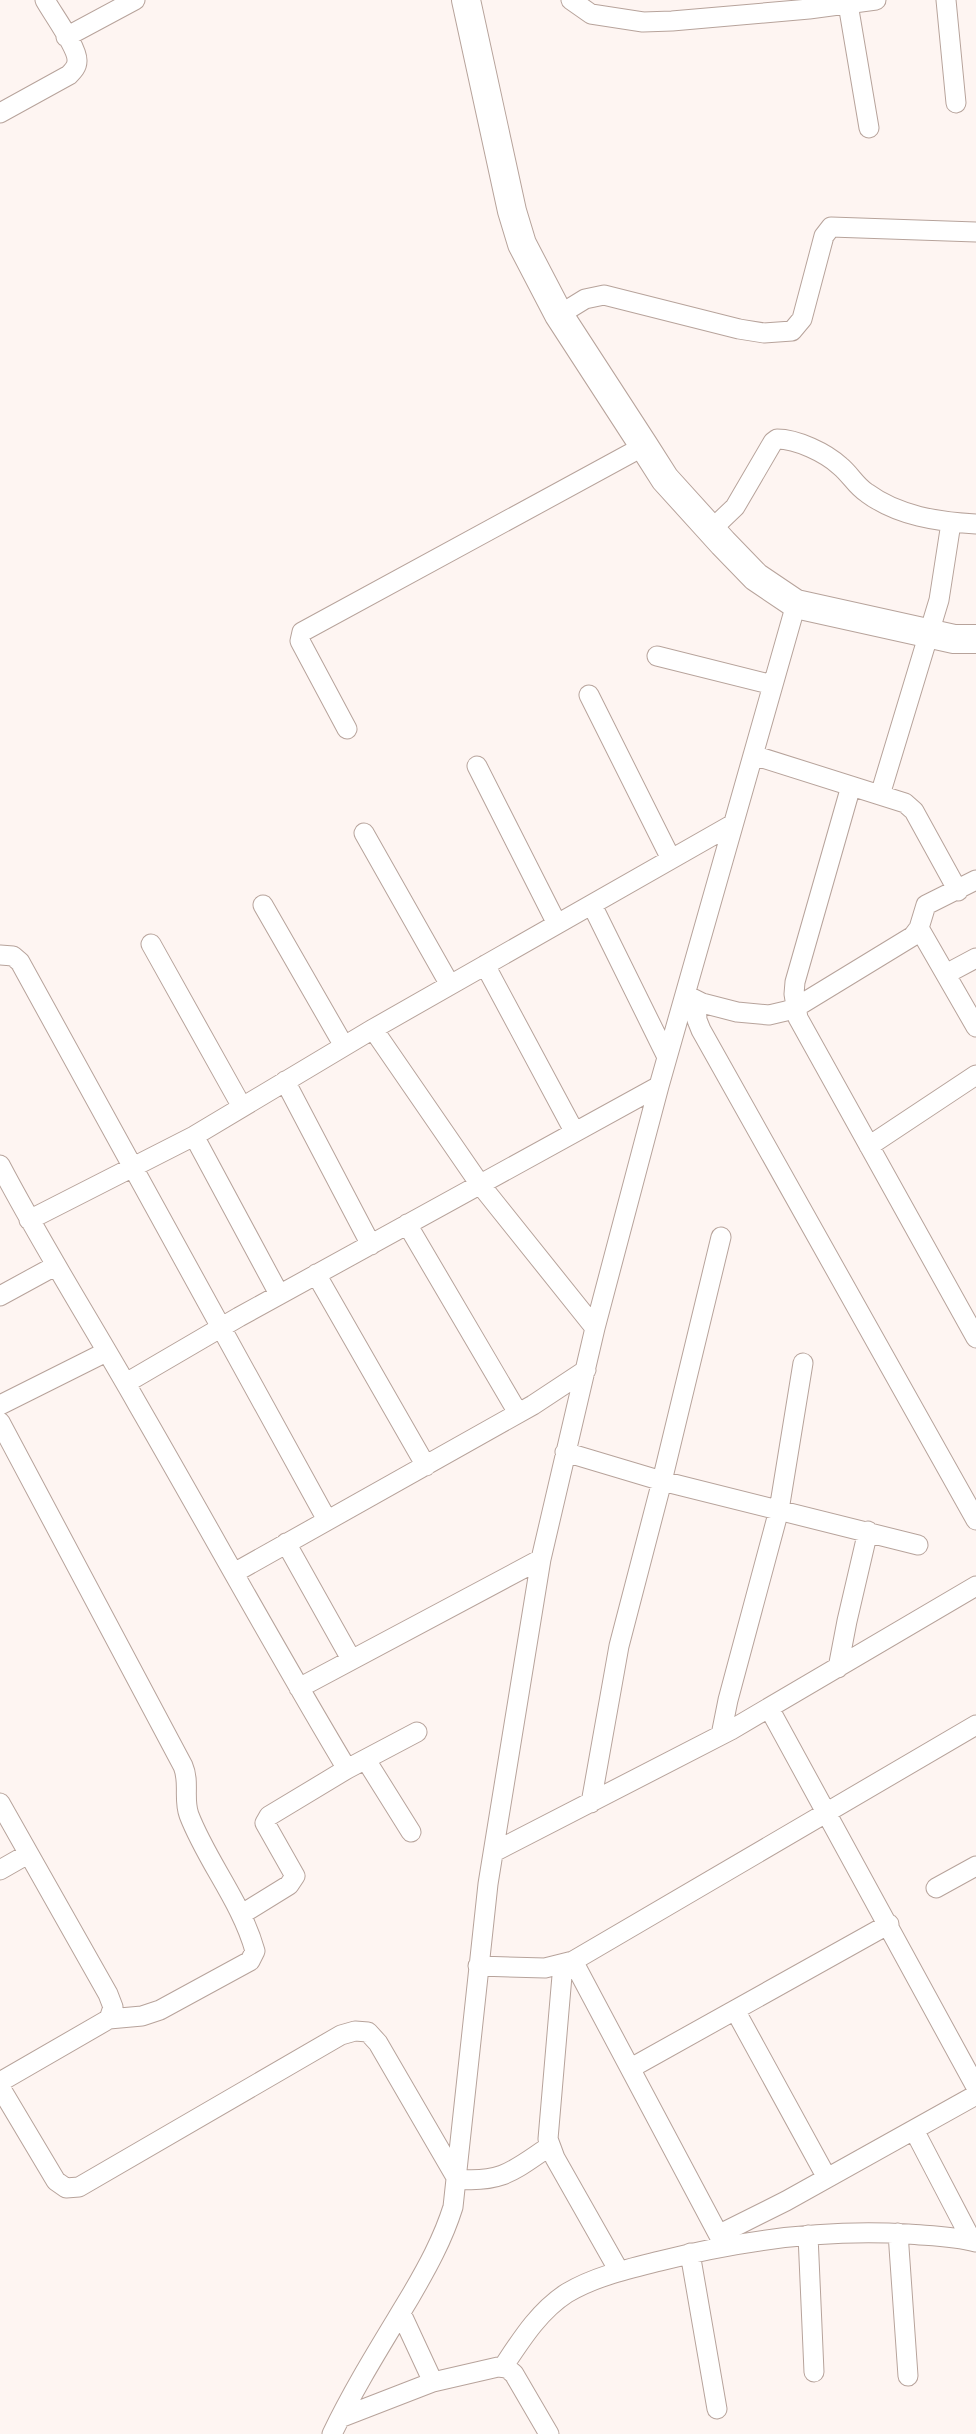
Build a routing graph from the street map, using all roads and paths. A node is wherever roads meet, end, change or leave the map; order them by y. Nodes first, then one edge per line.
1 (45, 0) edge
2 (135, 0) edge
3 (466, 0) edge
4 (571, 0) edge
5 (876, 0) edge
6 (946, 0) edge
7 (808, 4) edge
8 (848, 4) junction
9 (66, 37) junction
10 (956, 103) dead end
11 (0, 113) edge
12 (869, 128) dead end
13 (976, 232) edge
14 (559, 314) junction
15 (644, 446) junction
16 (950, 523) junction
17 (976, 524) edge
18 (711, 530) junction
19 (796, 604) junction
20 (930, 634) junction
21 (975, 641) edge
22 (657, 656) dead end
23 (773, 685) junction
24 (589, 695) dead end
25 (347, 729) dead end
26 (753, 755) junction
27 (477, 766) dead end
28 (851, 786) junction
29 (880, 795) junction
30 (733, 824) junction
31 (364, 833) dead end
32 (671, 860) junction
33 (976, 880) edge
34 (958, 890) junction
35 (263, 905) dead end
36 (592, 905) junction
37 (557, 924) junction
38 (919, 928) junction
39 (151, 944) dead end
40 (0, 955) edge
41 (976, 958) edge
42 (485, 965) junction
43 (946, 974) junction
44 (450, 985) junction
45 (691, 998) junction
46 (796, 1008) junction
47 (976, 1027) edge
48 (373, 1029) junction
49 (344, 1046) junction
50 (666, 1058) junction
51 (976, 1075) edge
52 (285, 1082) junction
53 (659, 1086) junction
54 (242, 1107) junction
55 (574, 1131) junction
56 (194, 1136) junction
57 (869, 1146) junction
58 (0, 1165) edge
59 (132, 1168) junction
60 (479, 1183) junction
61 (29, 1220) junction
62 (408, 1224) junction
63 (721, 1237) dead end
64 (371, 1245) junction
65 (55, 1266) junction
66 (316, 1274) junction
67 (279, 1294) junction
68 (0, 1296) edge
69 (595, 1328) junction
70 (220, 1329) junction
71 (976, 1338) edge
72 (106, 1352) junction
73 (803, 1363) dead end
74 (586, 1370) junction
75 (126, 1383) junction
76 (0, 1405) edge
77 (518, 1413) junction
78 (0, 1422) edge
79 (565, 1452) junction
80 (426, 1466) junction
81 (662, 1481) junction
82 (779, 1510) junction
83 (327, 1520) junction
84 (976, 1520) edge
85 (868, 1531) junction
86 (286, 1543) junction
87 (918, 1545) dead end
88 (541, 1559) junction
89 (234, 1573) junction
90 (976, 1586) edge
91 (351, 1659) junction
92 (838, 1668) junction
93 (299, 1688) junction
94 (769, 1708) junction
95 (976, 1726) edge
96 (417, 1732) dead end
97 (721, 1735) junction
98 (366, 1760) junction
99 (347, 1769) junction
100 (0, 1802) edge
101 (591, 1803) junction
102 (827, 1813) junction
103 (411, 1832) dead end
104 (494, 1852) junction
105 (28, 1854) junction
106 (976, 1866) edge
107 (0, 1870) edge
108 (936, 1888) dead end
109 (242, 1914) junction
110 (889, 1924) junction
111 (568, 1963) junction
112 (478, 1966) junction
113 (735, 2010) junction
114 (109, 2019) junction
115 (631, 2068) junction
116 (0, 2082) edge
117 (0, 2087) edge
118 (976, 2087) edge
119 (976, 2095) edge
120 (914, 2130) junction
121 (550, 2146) junction
122 (827, 2178) junction
123 (457, 2179) junction
124 (898, 2234) junction
125 (808, 2235) junction
126 (722, 2240) junction
127 (974, 2241) edge
128 (690, 2253) junction
129 (619, 2271) junction
130 (400, 2313) junction
131 (503, 2368) junction
132 (814, 2372) dead end
133 (908, 2376) dead end
134 (433, 2382) junction
135 (717, 2408) dead end
136 (336, 2426) edge
137 (549, 2434) edge

1 - 9 street
2 - 9 street
3 - 14 street
4 - 7 street
5 - 8 street
6 - 10 street
7 - 8 street
8 - 12 street
9 - 11 street
13 - 14 street
14 - 15 street
15 - 18 street
15 - 25 street
16 - 17 street
16 - 18 street
16 - 20 street
18 - 19 street
19 - 20 street
19 - 23 street
20 - 21 street
20 - 29 street
22 - 23 street
23 - 26 street
24 - 32 street
26 - 28 street
26 - 30 street
27 - 37 street
28 - 29 street
28 - 46 street
29 - 34 street
30 - 32 street
30 - 45 street
31 - 44 street
32 - 36 street
33 - 34 street
34 - 38 street
35 - 49 street
36 - 37 street
36 - 50 street
37 - 42 street
38 - 43 street
38 - 46 street
39 - 54 street
40 - 59 street
41 - 43 street
42 - 44 street
42 - 55 street
43 - 47 street
44 - 48 street
45 - 46 street
45 - 50 street
45 - 84 street
46 - 57 street
48 - 49 street
48 - 60 street
49 - 52 street
50 - 53 street
51 - 57 street
52 - 54 street
52 - 64 street
53 - 55 street
53 - 69 street
54 - 56 street
55 - 60 street
56 - 59 street
56 - 67 street
57 - 71 street
58 - 61 street
59 - 61 street
59 - 70 street
60 - 62 street
60 - 69 street
61 - 65 street
62 - 64 street
62 - 77 street
63 - 81 street
64 - 66 street
65 - 68 street
65 - 72 street
66 - 67 street
66 - 80 street
67 - 70 street
69 - 74 street
70 - 75 street
70 - 83 street
72 - 75 street
72 - 76 street
73 - 82 street
74 - 77 street
74 - 79 street
75 - 89 street
77 - 80 street
78 - 109 street
79 - 81 street
79 - 88 street
80 - 83 street
81 - 82 street
81 - 101 street
82 - 85 street
82 - 97 street
83 - 86 street
85 - 87 street
85 - 92 street
86 - 89 street
86 - 91 street
88 - 91 street
88 - 104 street
89 - 93 street
90 - 92 street
91 - 93 street
92 - 94 street
93 - 99 street
94 - 97 street
94 - 102 street
95 - 102 street
96 - 98 street
97 - 101 street
98 - 99 street
98 - 103 street
99 - 109 street
100 - 105 street
101 - 104 street
102 - 110 street
102 - 111 street
104 - 112 street
105 - 107 street
105 - 114 street
106 - 108 street
109 - 114 street
110 - 113 street
110 - 118 street
111 - 112 street
111 - 115 street
111 - 121 street
112 - 123 street
113 - 115 street
113 - 122 street
114 - 116 street
115 - 126 street
117 - 123 street
119 - 120 street
120 - 122 street
120 - 127 street
121 - 123 street
121 - 129 street
122 - 126 street
123 - 130 street
124 - 125 street
124 - 127 street
124 - 133 street
125 - 126 street
125 - 132 street
126 - 128 street
128 - 129 street
128 - 135 street
129 - 131 street
130 - 134 street
130 - 136 street
131 - 134 street
131 - 137 street
134 - 136 street

